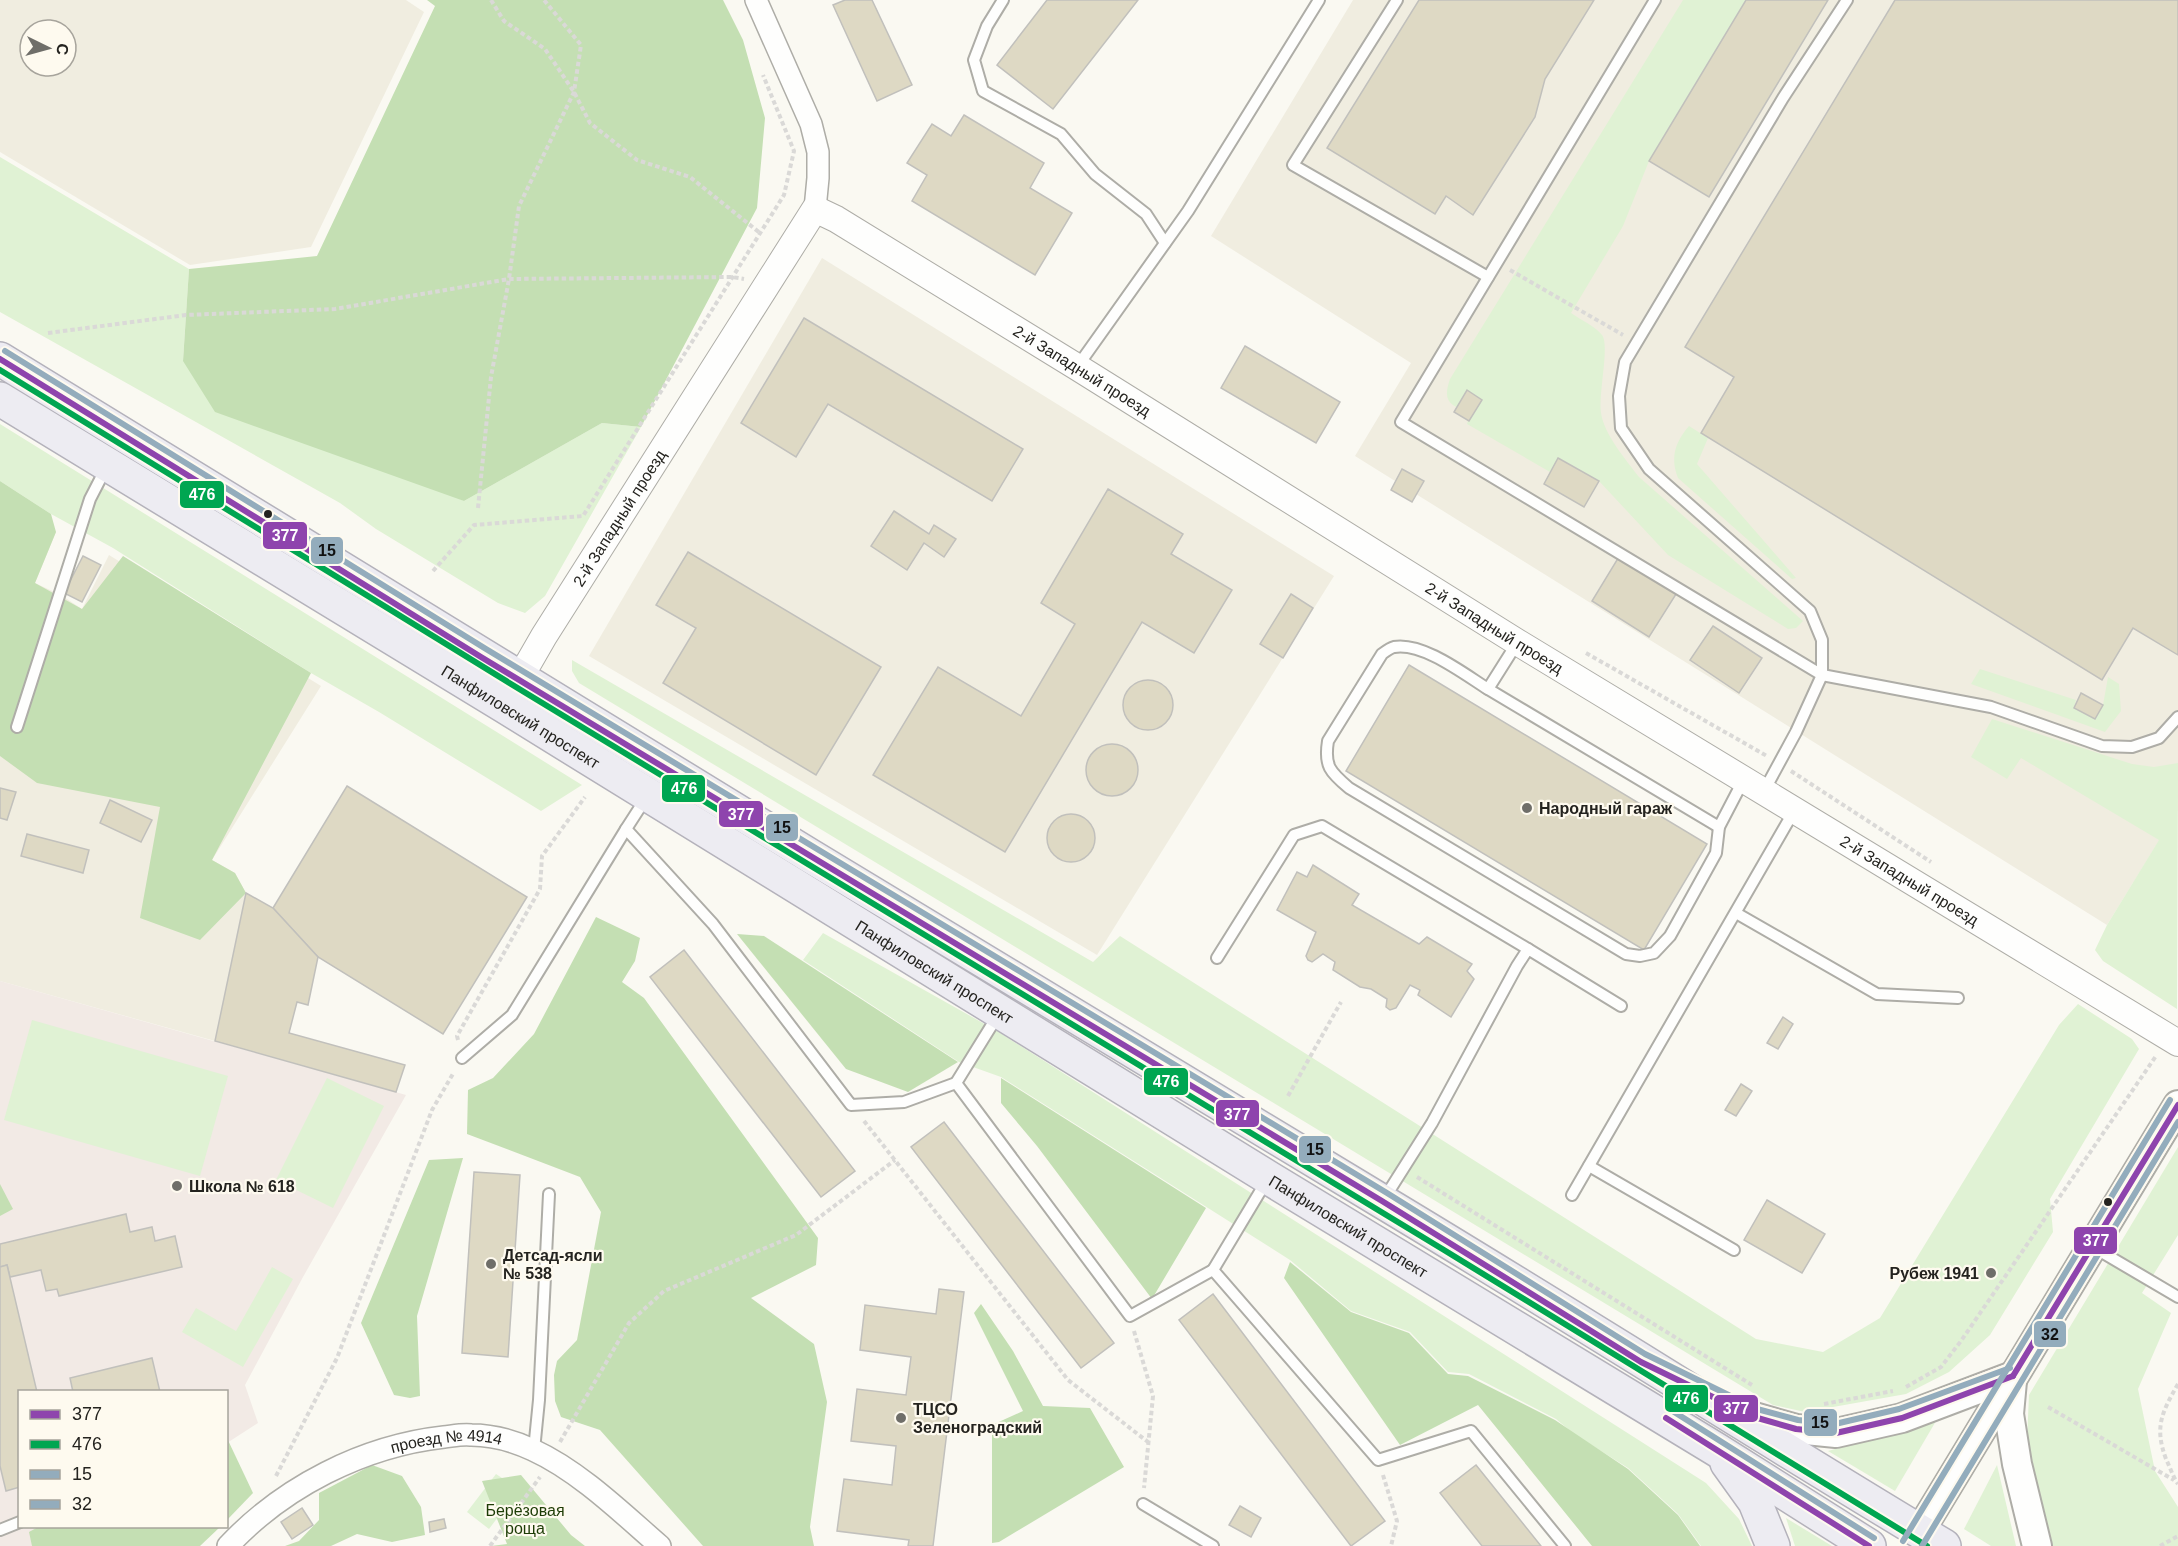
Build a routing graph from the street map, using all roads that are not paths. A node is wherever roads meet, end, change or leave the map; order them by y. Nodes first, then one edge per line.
1 (756, 0) edge
2 (1003, 0) edge
3 (1319, 0) edge
4 (1397, 0) edge
5 (1655, 0) edge
6 (1847, 0) edge
7 (814, 209) junction
8 (1165, 243) junction
9 (1488, 277) junction
10 (0, 359) edge
11 (1077, 367) junction
12 (0, 399) edge
13 (108, 463) junction
14 (1517, 642) junction
15 (1822, 675) junction
16 (1488, 689) junction
17 (512, 693) junction
18 (2178, 717) edge
19 (17, 727) dead end
20 (1754, 785) junction
21 (648, 796) junction
22 (1795, 810) junction
23 (1719, 827) junction
24 (626, 829) junction
25 (1736, 913) junction
26 (1528, 949) junction
27 (1217, 958) dead end
28 (1958, 998) dead end
29 (1621, 1006) dead end
30 (999, 1012) junction
31 (2173, 1040) edge
32 (462, 1058) road end
33 (956, 1083) junction
34 (2178, 1105) edge
35 (1589, 1166) junction
36 (1269, 1178) junction
37 (549, 1194) dead end
38 (1572, 1195) dead end
39 (1382, 1201) junction
40 (2093, 1247) junction
41 (1734, 1250) dead end
42 (1213, 1270) junction
43 (2178, 1297) edge
44 (1641, 1362) junction
45 (2013, 1376) junction
46 (534, 1450) junction
47 (1717, 1450) junction
48 (1143, 1504) road end
49 (18, 1523) edge
50 (0, 1530) edge
51 (1925, 1541) edge
52 (228, 1546) edge
53 (660, 1546) edge
54 (1213, 1546) edge
55 (1565, 1546) edge
56 (1773, 1546) edge
57 (1869, 1546) edge
58 (2037, 1546) edge

1 - 7 street, 2-й Западный проезд
2 - 8 lane
3 - 8 lane
4 - 9 lane
5 - 9 lane
6 - 15 lane
7 - 11 street, 2-й Западный проезд
7 - 17 street, 2-й Западный проезд
8 - 11 lane
9 - 15 lane
10 - 17 main road, Панфиловский проспект
11 - 14 street, 2-й Западный проезд
12 - 13 main road, Панфиловский проспект
13 - 17 main road, Панфиловский проспект
13 - 19 lane
14 - 16 lane
14 - 20 street, 2-й Западный проезд
15 - 18 lane
15 - 20 lane
16 - 23 lane
16 - 23 lane
17 - 21 main road, Панфиловский проспект
17 - 39 main road, Панфиловский проспект
20 - 22 street, 2-й Западный проезд
20 - 23 lane
21 - 24 lane
21 - 30 main road, Панфиловский проспект
22 - 25 lane
22 - 31 street, 2-й Западный проезд
24 - 32 lane
24 - 33 lane
25 - 28 lane
25 - 35 lane
26 - 27 lane
26 - 29 lane
26 - 39 lane
30 - 33 lane
30 - 36 main road, Панфиловский проспект
33 - 42 lane
34 - 40 main road
35 - 38 lane
35 - 41 lane
36 - 42 lane
36 - 47 main road, Панфиловский проспект
37 - 46 lane
39 - 44 main road, Панфиловский проспект
40 - 43 lane
40 - 45 main road
42 - 55 lane
44 - 45 main road
44 - 51 main road, Панфиловский проспект
45 - 51 main road
45 - 58 main road
46 - 52 street, проезд № 4914
46 - 53 street, проезд № 4914
47 - 56 main road
47 - 57 main road, Панфиловский проспект
48 - 54 lane
49 - 50 lane

